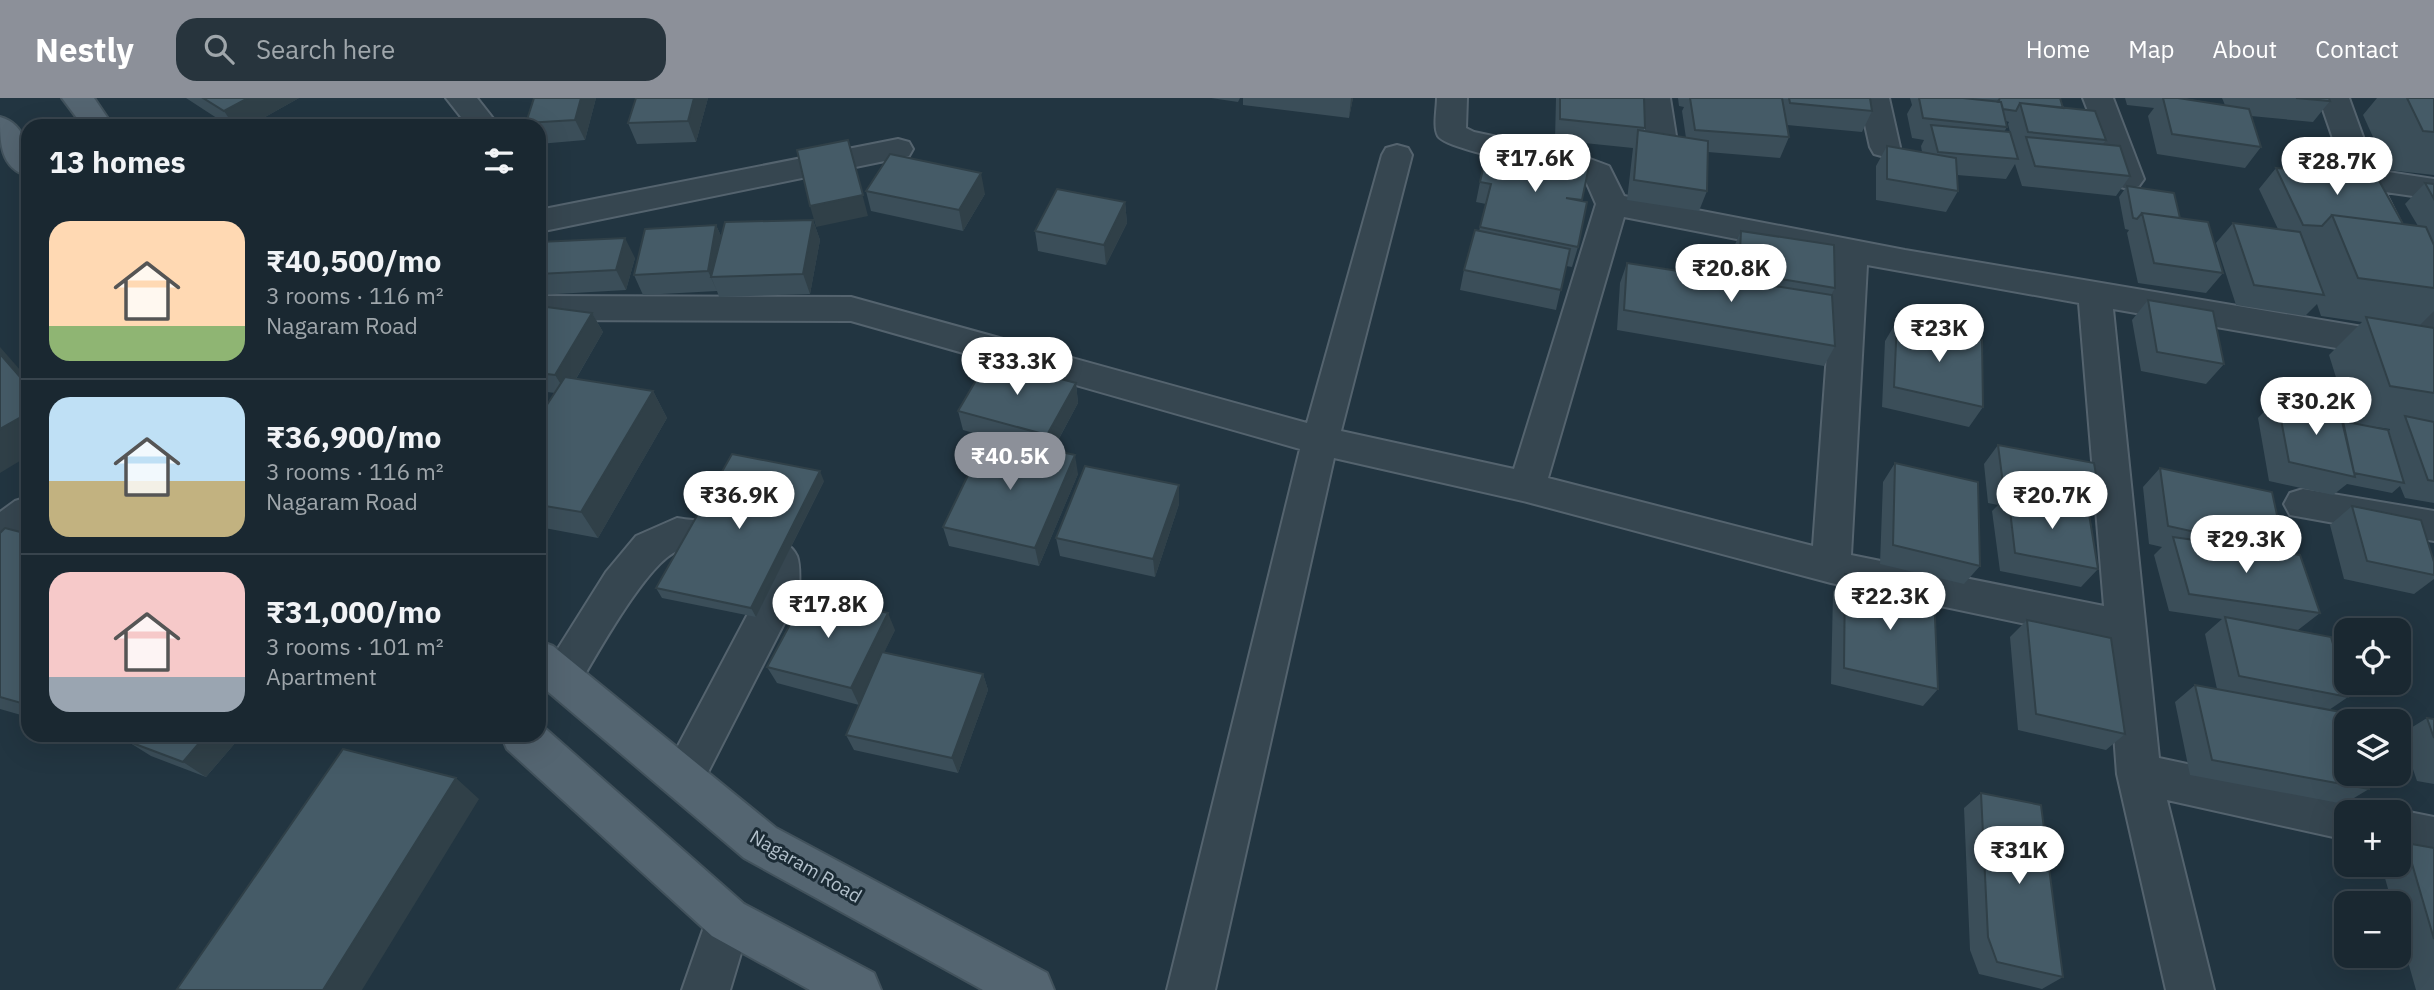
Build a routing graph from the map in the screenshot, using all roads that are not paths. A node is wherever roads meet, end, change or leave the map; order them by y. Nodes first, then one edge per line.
1 (77, 98) edge
2 (461, 98) edge
3 (1452, 98) edge
4 (1655, 98) edge
5 (1874, 98) edge
6 (2098, 98) edge
7 (2334, 98) edge
8 (95, 119) edge
9 (478, 119) edge
10 (0, 127) edge
11 (1662, 142) edge
12 (1885, 147) edge
13 (898, 149) dead end
14 (1397, 155) dead end
15 (21, 156) edge
16 (2127, 178) edge
17 (2363, 180) junction
18 (2434, 189) edge
19 (1612, 204) junction
20 (546, 220) edge
21 (1852, 251) junction
22 (2095, 294) junction
23 (546, 308) edge
24 (2434, 323) edge
25 (2434, 352) edge
26 (1320, 441) junction
27 (1527, 487) junction
28 (2303, 504) dead end
29 (21, 518) edge
30 (2434, 526) edge
31 (0, 534) edge
32 (1831, 566) junction
33 (2126, 628) junction
34 (550, 668) edge
35 (530, 742) edge
36 (2139, 774) junction
37 (683, 778) junction
38 (2334, 817) edge
39 (2411, 833) edge
40 (2434, 838) edge
41 (728, 920) junction
42 (706, 990) edge
43 (857, 990) edge
44 (1030, 990) edge
45 (1191, 990) edge
46 (2190, 990) edge

1 - 8 main road
2 - 9 street
3 - 19 street
4 - 11 street
5 - 12 street
6 - 16 street
7 - 17 street
10 - 15 main road
13 - 20 street
14 - 26 street
17 - 18 street
17 - 24 street
19 - 21 street
19 - 27 street
21 - 22 street
21 - 32 street
22 - 25 street
22 - 33 street
23 - 26 street
26 - 27 street
26 - 45 street
27 - 32 street
28 - 30 street
29 - 31 street
32 - 33 street
33 - 36 street
34 - 37 main road, Nagaram Road
34 - 37 street
35 - 41 main road
36 - 38 street
36 - 46 street
37 - 44 main road, Nagaram Road
39 - 40 street
41 - 42 street
41 - 43 main road

